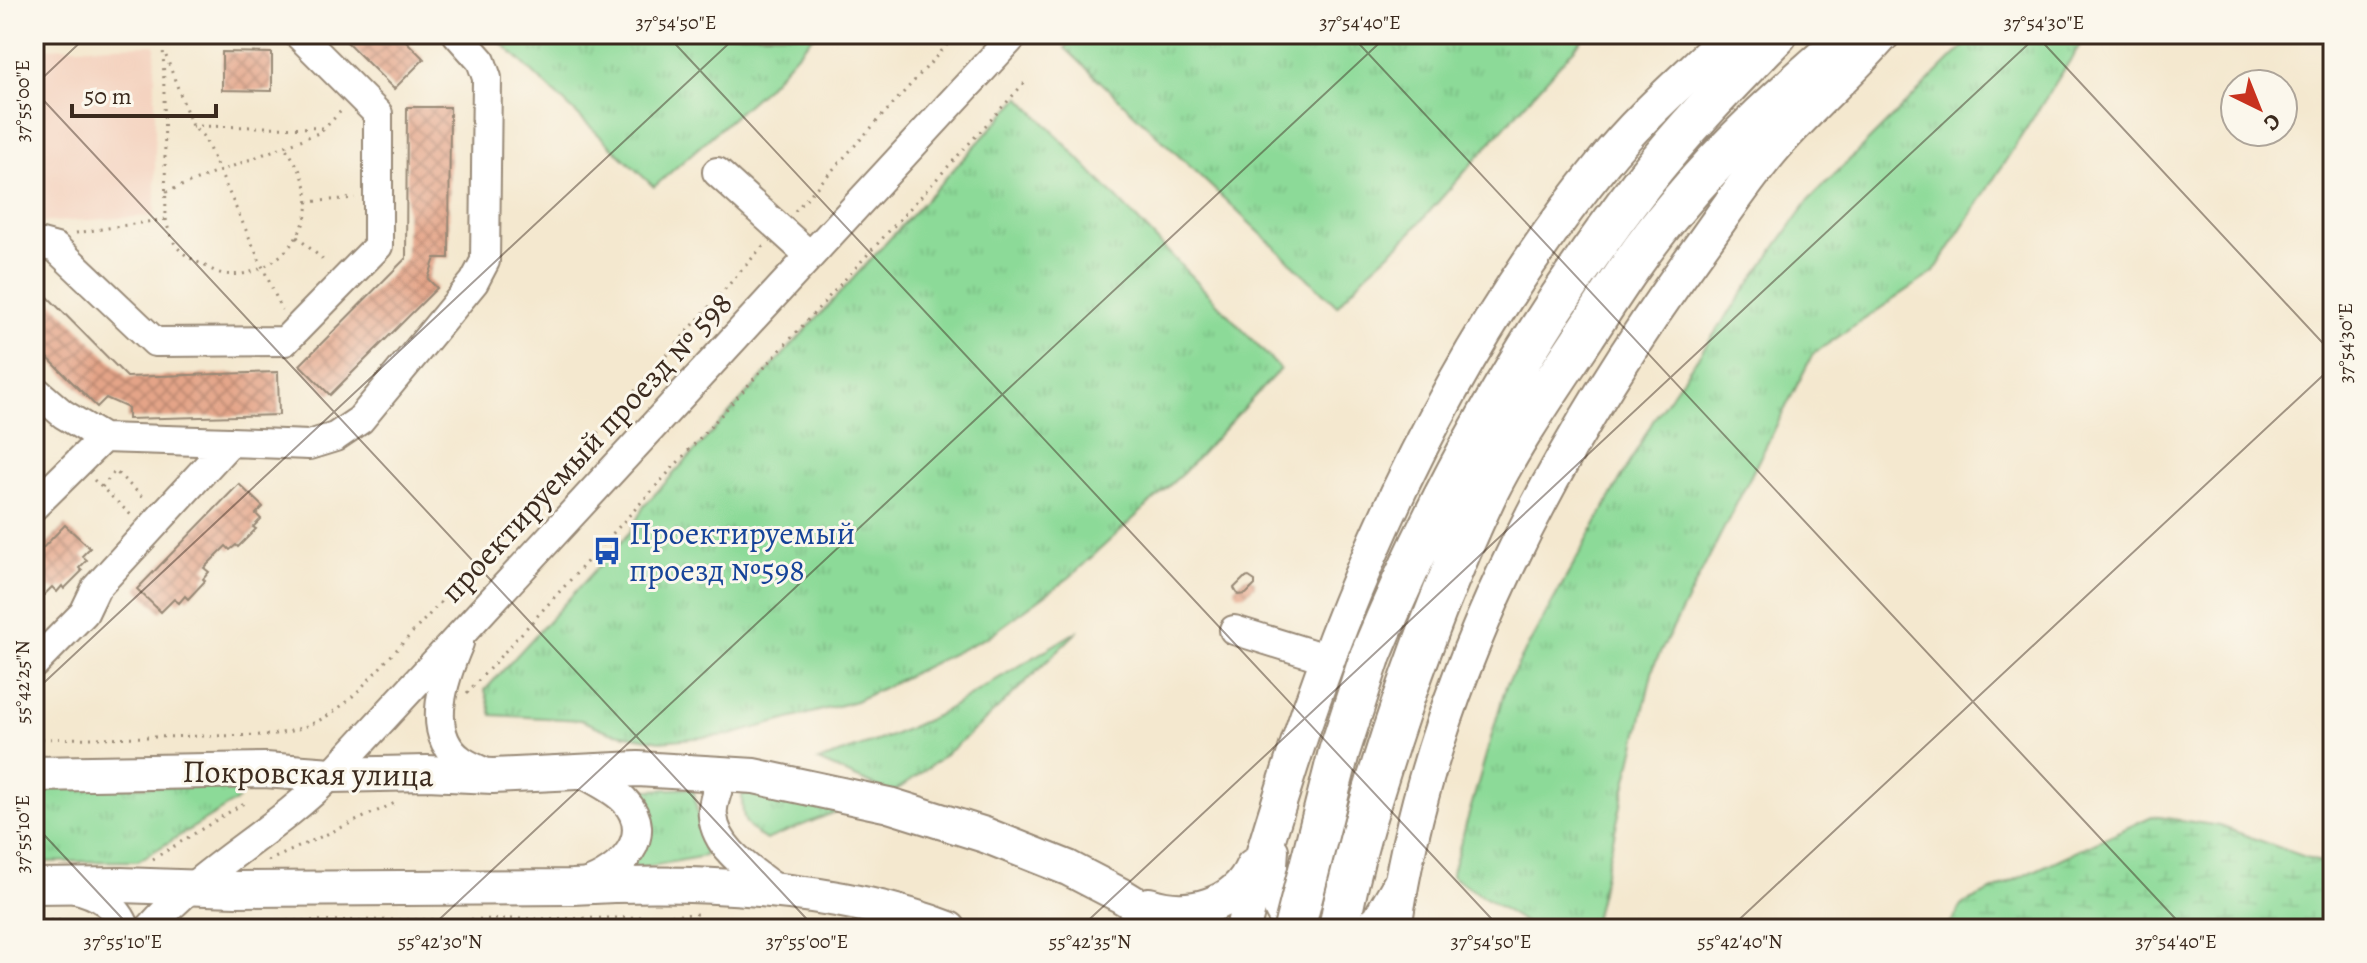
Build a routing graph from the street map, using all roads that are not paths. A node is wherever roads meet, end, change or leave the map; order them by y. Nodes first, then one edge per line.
1 (298, 34) edge
2 (457, 34) edge
3 (1015, 34) edge
4 (1731, 34) edge
5 (1777, 34) edge
6 (1853, 34) edge
7 (1883, 34) edge
8 (717, 172) dead end
9 (34, 242) edge
10 (809, 255) junction
11 (34, 389) edge
12 (103, 438) junction
13 (230, 442) junction
14 (34, 506) edge
15 (467, 624) junction
16 (1234, 630) dead end
17 (1328, 659) junction
18 (34, 664) edge
19 (582, 773) junction
20 (34, 774) edge
21 (331, 775) junction
22 (738, 775) junction
23 (493, 776) junction
24 (1277, 809) junction
25 (1402, 872) junction
26 (49, 886) edge
27 (190, 887) junction
28 (572, 887) junction
29 (777, 890) junction
30 (1122, 896) junction
31 (126, 929) edge
32 (149, 929) edge
33 (949, 929) edge
34 (1176, 929) edge
35 (1243, 929) edge
36 (1295, 929) edge
37 (1339, 929) edge
38 (1364, 929) edge
39 (1394, 929) edge

1 - 9 street
2 - 13 street
3 - 10 street, проектируемый проезд № 598
4 - 17 main road
5 - 36 highway, bridge
6 - 37 highway
7 - 25 main road
8 - 10 street
10 - 15 street, проектируемый проезд № 598
11 - 12 street
12 - 13 street
12 - 14 street
13 - 18 street
15 - 21 street, проектируемый проезд № 598
15 - 23 street
16 - 17 street
17 - 24 main road
19 - 22 main road, Покровская улица
19 - 23 main road, Покровская улица
19 - 28 street
20 - 21 main road, Покровская улица
21 - 23 main road, Покровская улица
21 - 27 street, проектируемый проезд № 598
22 - 29 street
22 - 30 main road
24 - 30 main road
24 - 35 main road
24 - 36 street
25 - 38 street
25 - 39 main road
26 - 27 main road
26 - 31 street
27 - 28 main road
27 - 32 street, проектируемый проезд № 598
28 - 29 main road
29 - 33 main road
30 - 34 main road

